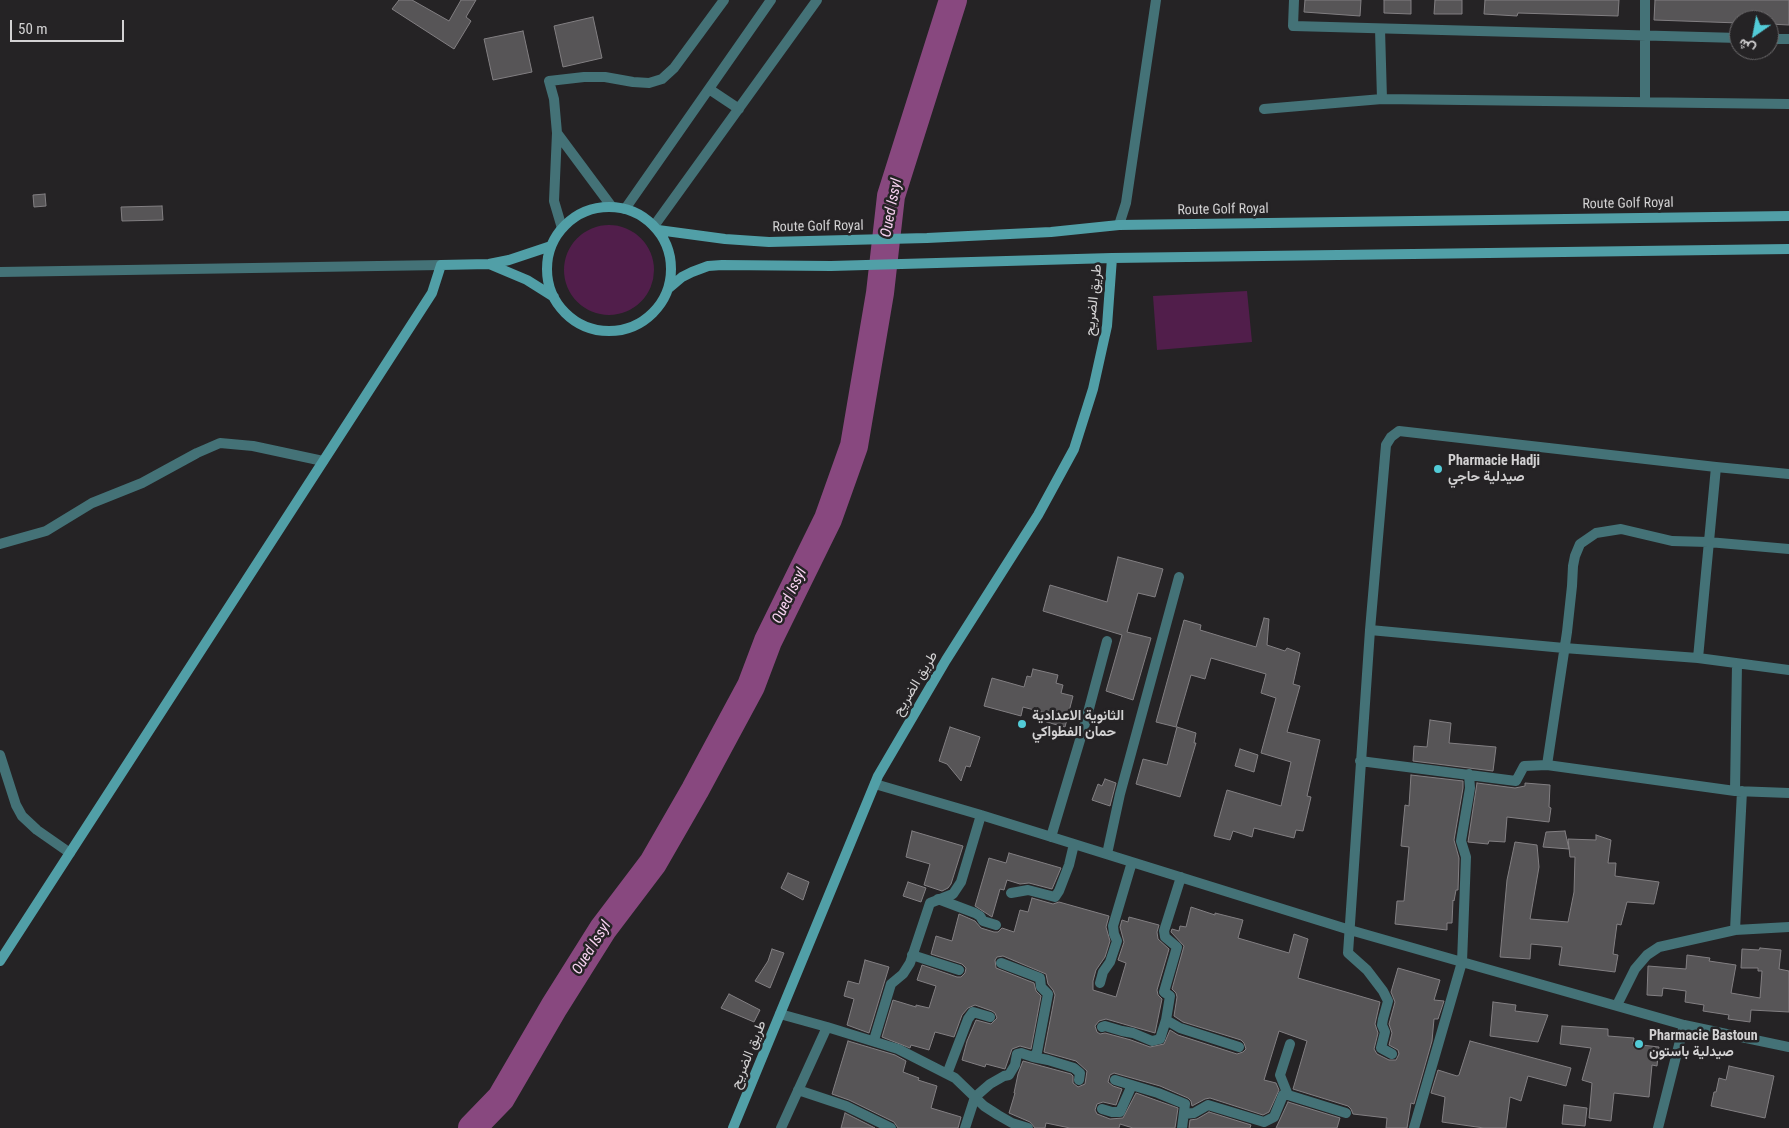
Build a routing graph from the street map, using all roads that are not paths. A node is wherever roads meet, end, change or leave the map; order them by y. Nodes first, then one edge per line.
1 (724, 0) edge
2 (771, 0) edge
3 (817, 0) edge
4 (1156, 0) edge
5 (1294, 0) edge
6 (1645, 0) edge
7 (1380, 28) junction
8 (1644, 36) junction
9 (1729, 38) edge
10 (709, 89) junction
11 (1382, 100) junction
12 (1645, 102) junction
13 (1789, 104) edge
14 (1264, 108) dead end
15 (739, 109) junction
16 (557, 133) junction
17 (612, 207) junction
18 (625, 209) junction
19 (1789, 216) edge
20 (1119, 226) junction
21 (562, 228) junction
22 (656, 228) junction
23 (551, 246) junction
24 (1789, 249) edge
25 (1112, 258) junction
26 (489, 264) junction
27 (441, 265) junction
28 (0, 272) edge
29 (669, 288) junction
30 (554, 297) junction
31 (323, 461) junction
32 (1716, 468) junction
33 (1789, 474) edge
34 (1708, 542) junction
35 (0, 544) edge
36 (1789, 549) edge
37 (1179, 577) dead end
38 (1370, 630) junction
39 (1106, 641) dead end
40 (1564, 648) junction
41 (1698, 658) junction
42 (1737, 664) junction
43 (1789, 670) edge
44 (0, 755) edge
45 (1360, 761) junction
46 (1547, 765) junction
47 (2, 768) edge
48 (1468, 774) junction
49 (875, 784) junction
50 (1738, 791) junction
51 (1789, 793) edge
52 (981, 815) junction
53 (1051, 837) junction
54 (1074, 844) junction
55 (70, 853) junction
56 (1107, 854) junction
57 (1132, 862) junction
58 (1181, 877) junction
59 (1011, 893) dead end
60 (938, 899) junction
61 (996, 925) dead end
62 (1789, 926) edge
63 (1350, 930) junction
64 (1735, 930) junction
65 (912, 955) junction
66 (0, 961) edge
67 (1462, 962) junction
68 (1001, 963) dead end
69 (959, 970) dead end
70 (1100, 983) dead end
71 (1617, 1005) junction
72 (780, 1014) junction
73 (990, 1017) dead end
74 (1166, 1020) junction
75 (1684, 1025) junction
76 (827, 1027) junction
77 (1102, 1027) dead end
78 (874, 1040) junction
79 (1290, 1044) dead end
80 (1238, 1046) dead end
81 (1789, 1047) edge
82 (1392, 1054) dead end
83 (1033, 1057) junction
84 (947, 1074) junction
85 (1079, 1080) dead end
86 (1115, 1080) dead end
87 (1132, 1085) junction
88 (798, 1090) junction
89 (1288, 1095) junction
90 (975, 1097) junction
91 (1102, 1109) dead end
92 (1346, 1113) dead end
93 (1184, 1114) junction
94 (733, 1128) edge
95 (781, 1128) edge
96 (891, 1128) edge
97 (964, 1128) edge
98 (1028, 1128) edge
99 (1182, 1128) edge
100 (1414, 1128) edge
101 (1658, 1128) edge

1 - 16 street
2 - 10 street
3 - 15 street
4 - 20 street
5 - 7 street
6 - 8 street
7 - 8 street
7 - 11 street
8 - 9 street
8 - 12 street
10 - 15 street
10 - 18 street
11 - 12 street
11 - 14 street
12 - 13 street
15 - 22 street
16 - 17 street
16 - 21 street
17 - 18 street
17 - 21 street
18 - 22 street
19 - 20 street, Route Golf Royal
20 - 22 street, Route Golf Royal
21 - 23 street
22 - 29 street
23 - 26 street
23 - 30 street
24 - 25 street
25 - 29 street
25 - 49 street, طريق الضريح
26 - 27 street
26 - 30 street
27 - 28 street
27 - 31 street
29 - 30 street
31 - 35 street
31 - 55 street
32 - 33 street
32 - 34 street
32 - 38 street
34 - 36 street
34 - 40 street
34 - 41 street
37 - 56 street
38 - 40 street
38 - 45 street
39 - 53 street
40 - 41 street
40 - 46 street
41 - 42 street
42 - 43 street
42 - 50 street
44 - 47 street
45 - 48 street
45 - 63 street
46 - 48 street
46 - 50 street
47 - 55 street
48 - 67 street
49 - 52 street
49 - 72 street, طريق الضريح
50 - 51 street
50 - 64 street
52 - 53 street
52 - 60 street
53 - 54 street
54 - 56 street
54 - 59 street
55 - 66 street
56 - 57 street
57 - 58 street
57 - 70 street
58 - 63 street
58 - 74 street
60 - 61 street
60 - 65 street
62 - 64 street
63 - 67 street
63 - 82 street
64 - 71 street
65 - 69 street
65 - 78 street
67 - 71 street
67 - 100 street
68 - 83 street
71 - 75 street
72 - 76 street
72 - 94 street, طريق الضريح
73 - 84 street
74 - 77 street
74 - 80 street
75 - 81 street
75 - 101 street
76 - 78 street
76 - 88 street
78 - 84 street
79 - 89 street
83 - 85 street
83 - 90 street
84 - 90 street
86 - 87 street
87 - 91 street
87 - 93 street
88 - 95 street
88 - 96 street
89 - 92 street
89 - 93 street
90 - 97 street
90 - 98 street
93 - 99 street

